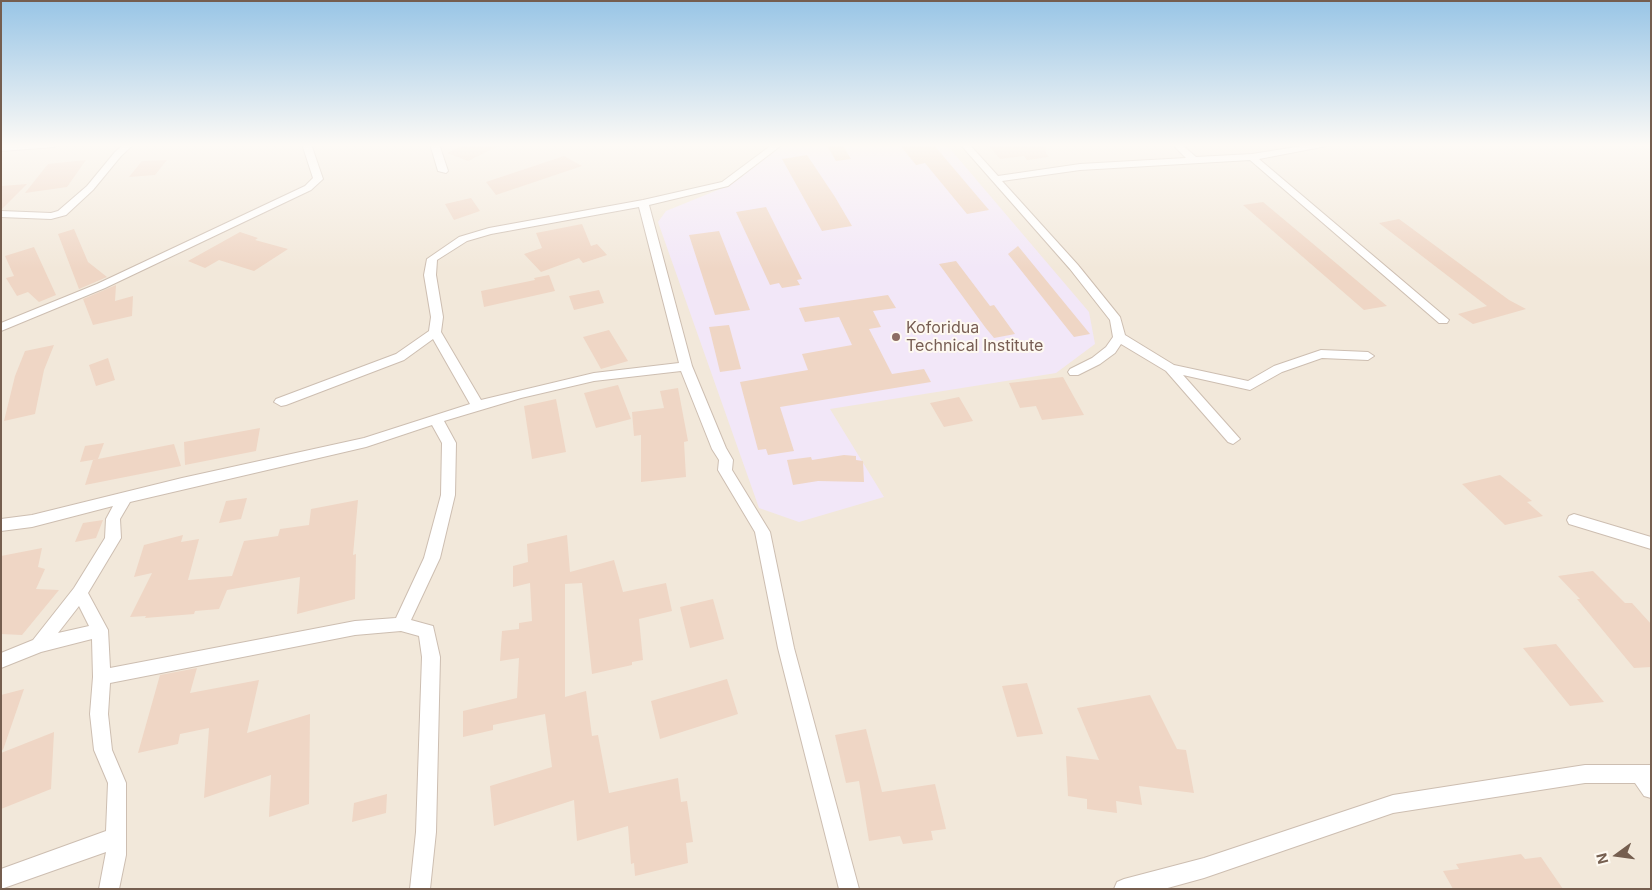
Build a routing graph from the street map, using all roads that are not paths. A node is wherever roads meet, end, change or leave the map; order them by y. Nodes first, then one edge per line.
1 (92, 186) edge
2 (311, 186) edge
3 (719, 186) edge
4 (1003, 186) edge
5 (1285, 186) edge
6 (642, 203) junction
7 (1, 214) edge
8 (1443, 320) dead end
9 (1, 327) edge
10 (436, 332) junction
11 (1119, 337) junction
12 (1368, 356) dead end
13 (686, 366) junction
14 (1170, 368) junction
15 (1074, 372) dead end
16 (280, 402) dead end
17 (478, 406) junction
18 (436, 419) junction
19 (1234, 440) dead end
20 (124, 499) junction
21 (1574, 520) dead end
22 (1, 525) edge
23 (1651, 543) edge
24 (80, 593) junction
25 (401, 624) junction
26 (100, 630) junction
27 (39, 645) junction
28 (1, 662) edge
29 (102, 677) junction
30 (1647, 779) edge
31 (116, 838) junction
32 (1, 879) edge
33 (109, 889) edge
34 (420, 889) edge
35 (849, 889) edge
36 (1124, 889) edge

1 - 7 street
2 - 9 street
3 - 6 street
4 - 11 street
5 - 8 street
6 - 10 street
6 - 13 street
10 - 16 street
10 - 17 street
11 - 14 street
11 - 15 street
12 - 14 street
13 - 17 street
13 - 35 street
14 - 19 street
17 - 18 street
18 - 20 street
18 - 25 street
20 - 22 street
20 - 24 street
21 - 23 street
24 - 26 street
24 - 27 street
25 - 29 street
25 - 34 street
26 - 27 street
26 - 29 street
27 - 28 street
29 - 31 street
30 - 36 street
31 - 32 street
31 - 33 street

